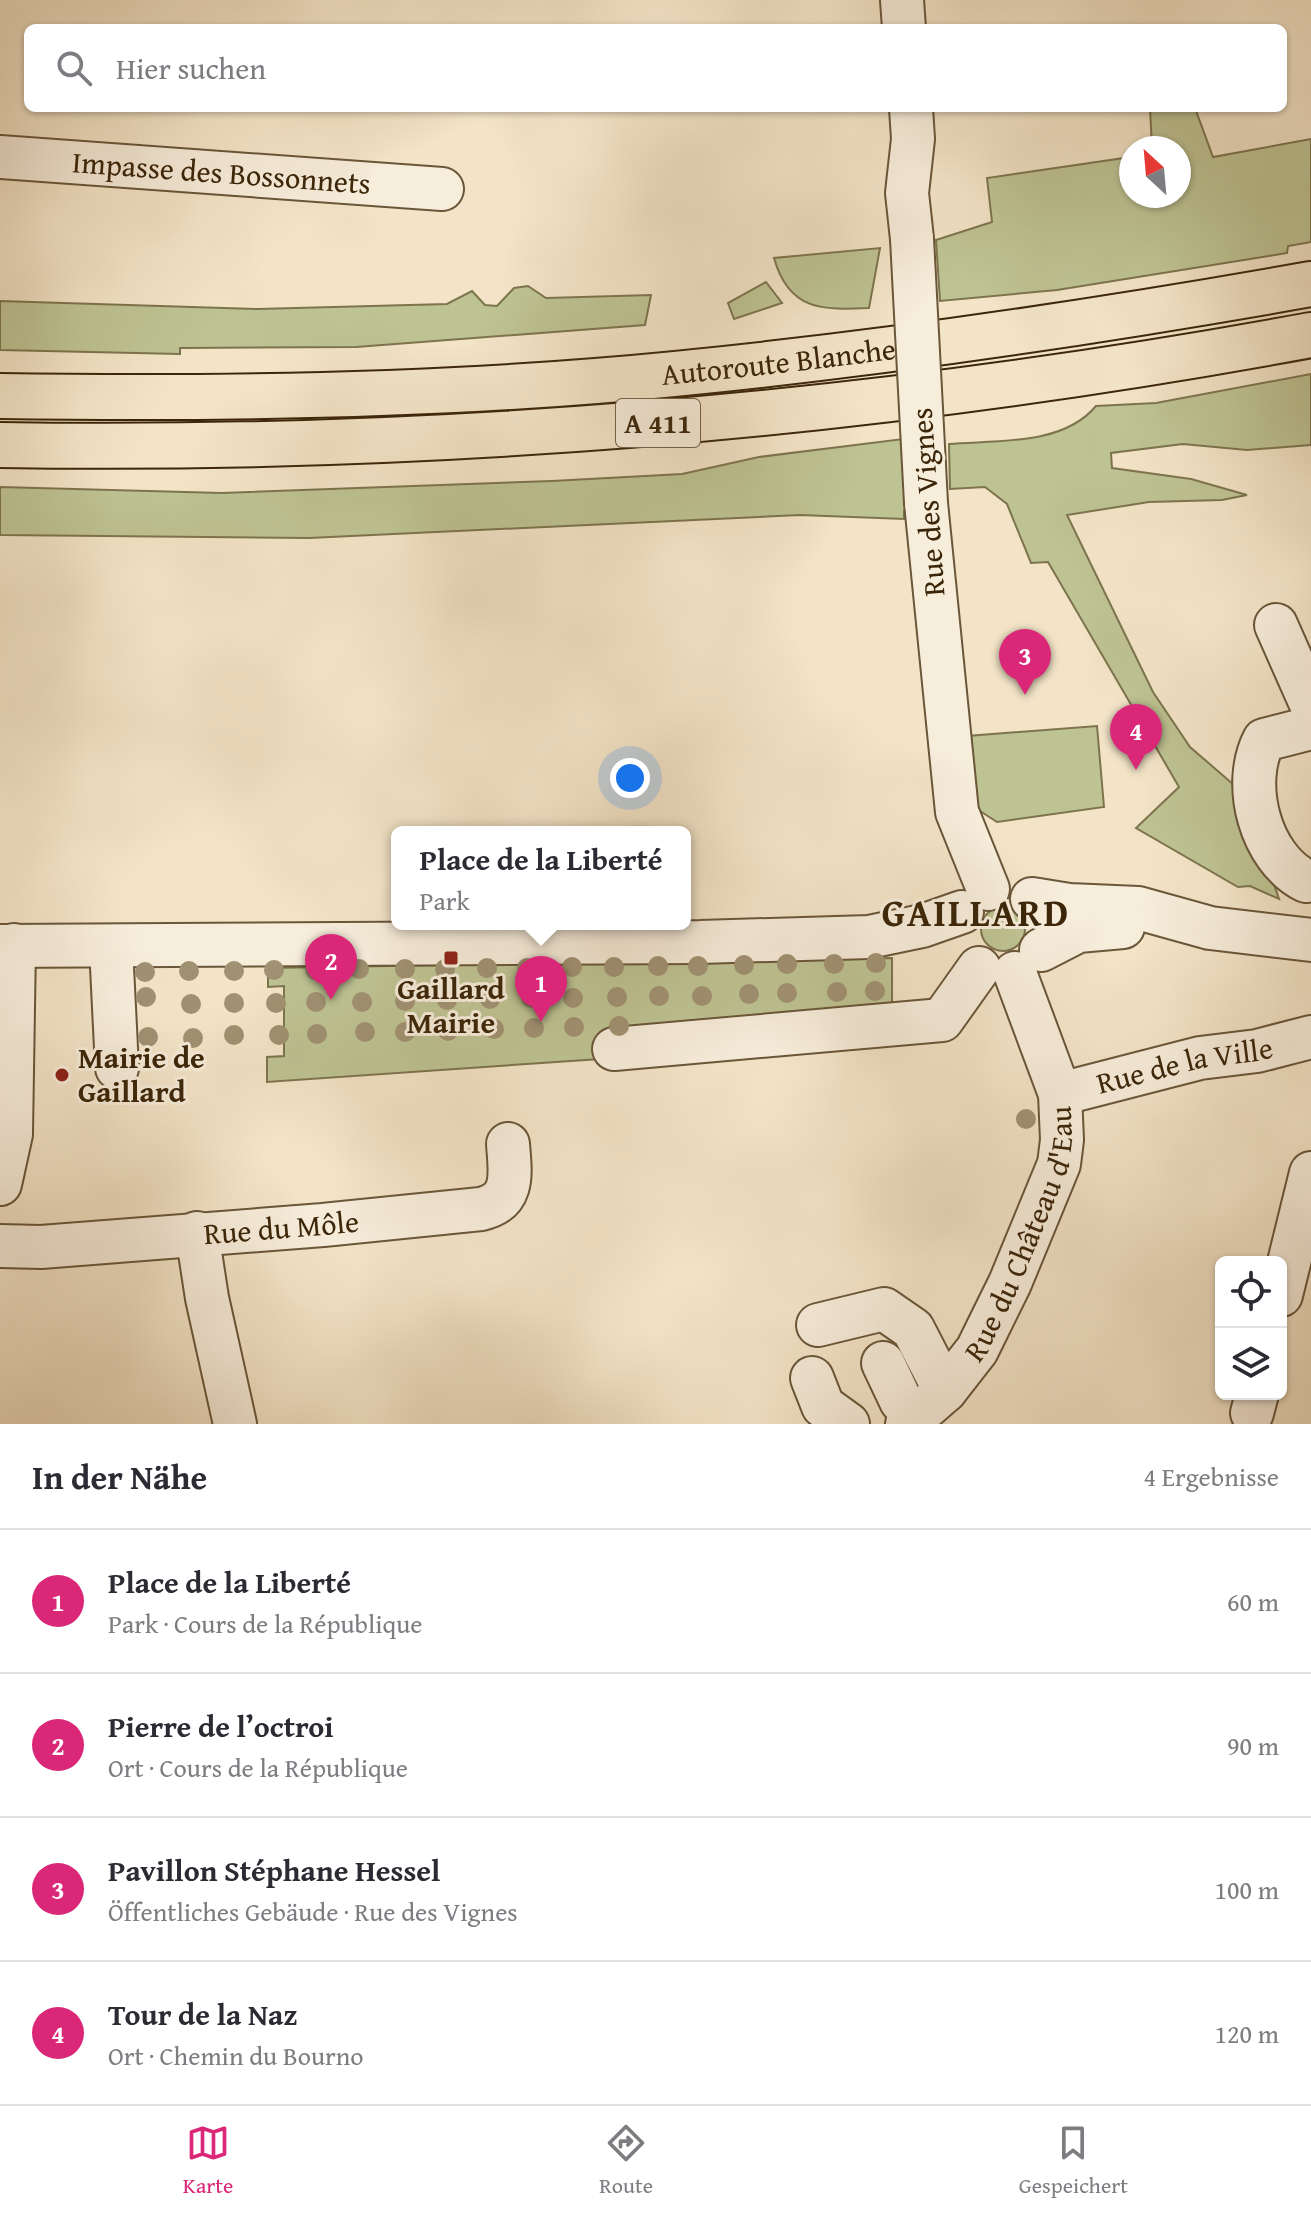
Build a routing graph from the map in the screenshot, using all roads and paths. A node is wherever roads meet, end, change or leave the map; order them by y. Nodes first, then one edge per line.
1 (902, 0) edge
2 (904, 24) edge
3 (911, 112) edge
4 (0, 157) edge
5 (442, 189) dead end
6 (1311, 284) edge
7 (1311, 335) edge
8 (0, 396) edge
9 (0, 445) edge
10 (1276, 625) dead end
11 (1311, 704) edge
12 (1311, 728) edge
13 (1306, 881) dead end
14 (1032, 899) junction
15 (975, 900) junction
16 (869, 937) junction
17 (1311, 940) edge
18 (7, 946) edge
19 (111, 947) junction
20 (1311, 948) edge
21 (1000, 962) junction
22 (614, 1049) dead end
23 (1306, 1050) edge
24 (117, 1068) dead end
25 (1060, 1094) junction
26 (508, 1144) dead end
27 (1, 1165) edge
28 (1311, 1173) edge
29 (197, 1233) junction
30 (0, 1246) edge
31 (1287, 1271) edge
32 (818, 1325) dead end
33 (883, 1363) dead end
34 (812, 1378) dead end
35 (922, 1411) edge
36 (235, 1424) edge
37 (848, 1424) edge

1 - 2 street
3 - 15 street, Rue des Vignes, bridge
4 - 5 street, Impasse des Bossonnets
6 - 8 highway, Autoroute Blanche / A 411
7 - 9 highway, Autoroute Blanche / A 411
10 - 11 street
12 - 13 street
14 - 15 street
14 - 17 street
14 - 21 street
15 - 16 street
15 - 21 street, Rue des Vignes
16 - 19 street
16 - 21 street
18 - 19 street
18 - 27 street
19 - 24 street
20 - 21 street
21 - 22 street
21 - 25 street, Rue du Château d'Eau
23 - 25 street, Rue de la Ville
25 - 35 street, Rue du Château d'Eau
26 - 29 street, Rue du Môle
28 - 31 street
29 - 30 street, Rue du Môle
29 - 36 street
32 - 35 street
33 - 35 street
34 - 37 street

